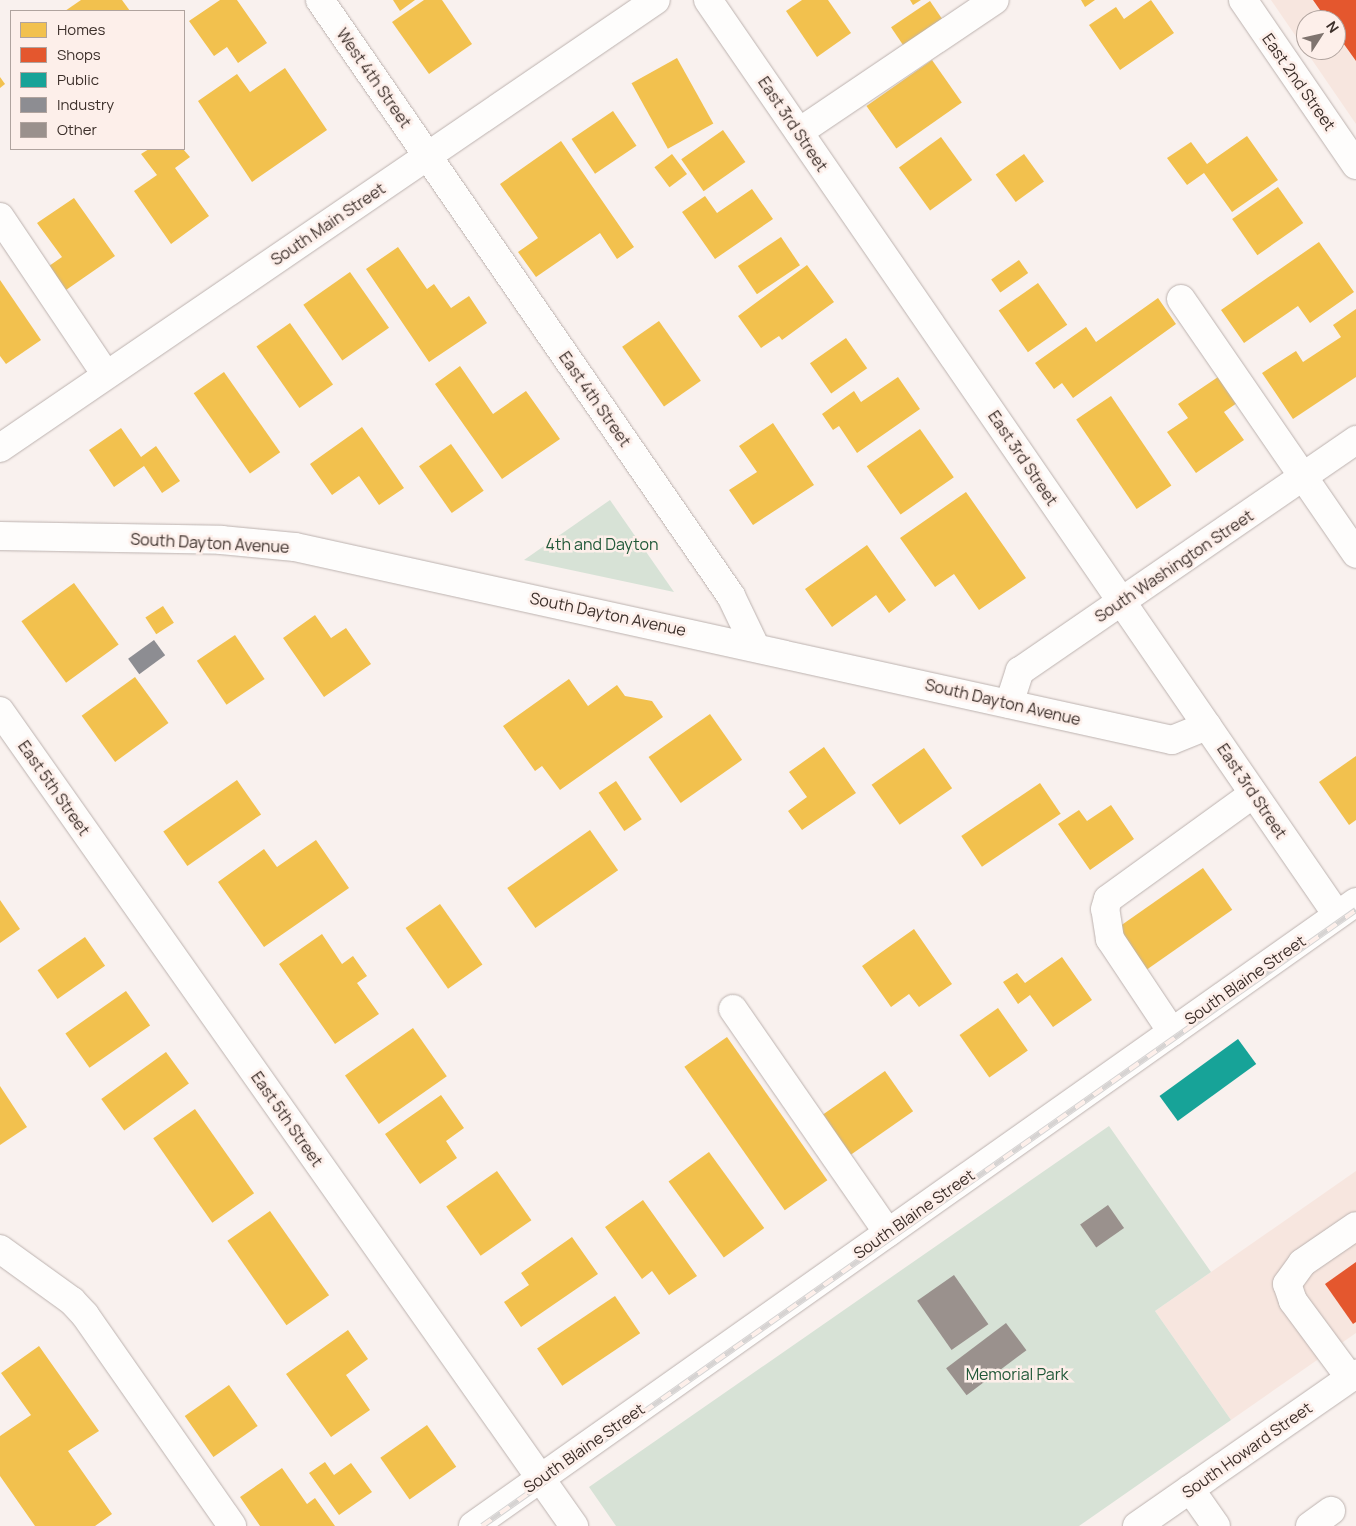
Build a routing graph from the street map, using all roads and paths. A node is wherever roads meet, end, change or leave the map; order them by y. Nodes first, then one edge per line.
1 (320, 0) edge
2 (656, 0) edge
3 (708, 0) edge
4 (995, 0) edge
5 (1243, 0) edge
6 (799, 132) junction
7 (427, 156) junction
8 (1356, 165) edge
9 (0, 217) edge
10 (1181, 299) dead end
11 (106, 376) junction
12 (1356, 440) edge
13 (0, 448) edge
14 (1303, 477) junction
15 (0, 536) edge
16 (1356, 554) edge
17 (1122, 602) junction
18 (755, 646) junction
19 (1009, 704) junction
20 (0, 711) edge
21 (1207, 726) junction
22 (1253, 794) junction
23 (1347, 909) edge
24 (733, 1009) dead end
25 (1172, 1032) junction
26 (1356, 1226) edge
27 (888, 1233) junction
28 (0, 1249) edge
29 (1353, 1376) edge
30 (541, 1478) junction
31 (1190, 1489) junction
32 (232, 1526) edge
33 (473, 1526) edge
34 (574, 1526) edge
35 (1137, 1526) edge
36 (1216, 1526) edge

1 - 7 street, West 4th Street
2 - 7 street, South Main Street
3 - 6 street, East 3rd Street
4 - 6 street
5 - 8 street, East 2nd Street
6 - 17 street, East 3rd Street
7 - 11 street, South Main Street
7 - 18 street, East 4th Street
9 - 11 street
10 - 14 street
11 - 13 street, South Main Street
12 - 14 street, South Washington Street
14 - 16 street
14 - 17 street, South Washington Street
15 - 18 street, South Dayton Avenue
17 - 19 street, South Washington Street
17 - 21 street, East 3rd Street
18 - 19 street, South Dayton Avenue
19 - 21 street, South Dayton Avenue
20 - 30 street, East 5th Street
21 - 22 street, East 3rd Street
22 - 23 street, East 3rd Street
22 - 25 street
23 - 25 street, South Blaine Street
24 - 27 street
25 - 27 street, South Blaine Street
26 - 29 street
27 - 30 street, South Blaine Street
28 - 32 street
29 - 31 street, South Howard Street
30 - 33 street, South Blaine Street
30 - 34 street, East 5th Street
31 - 35 street, South Howard Street
31 - 36 street

